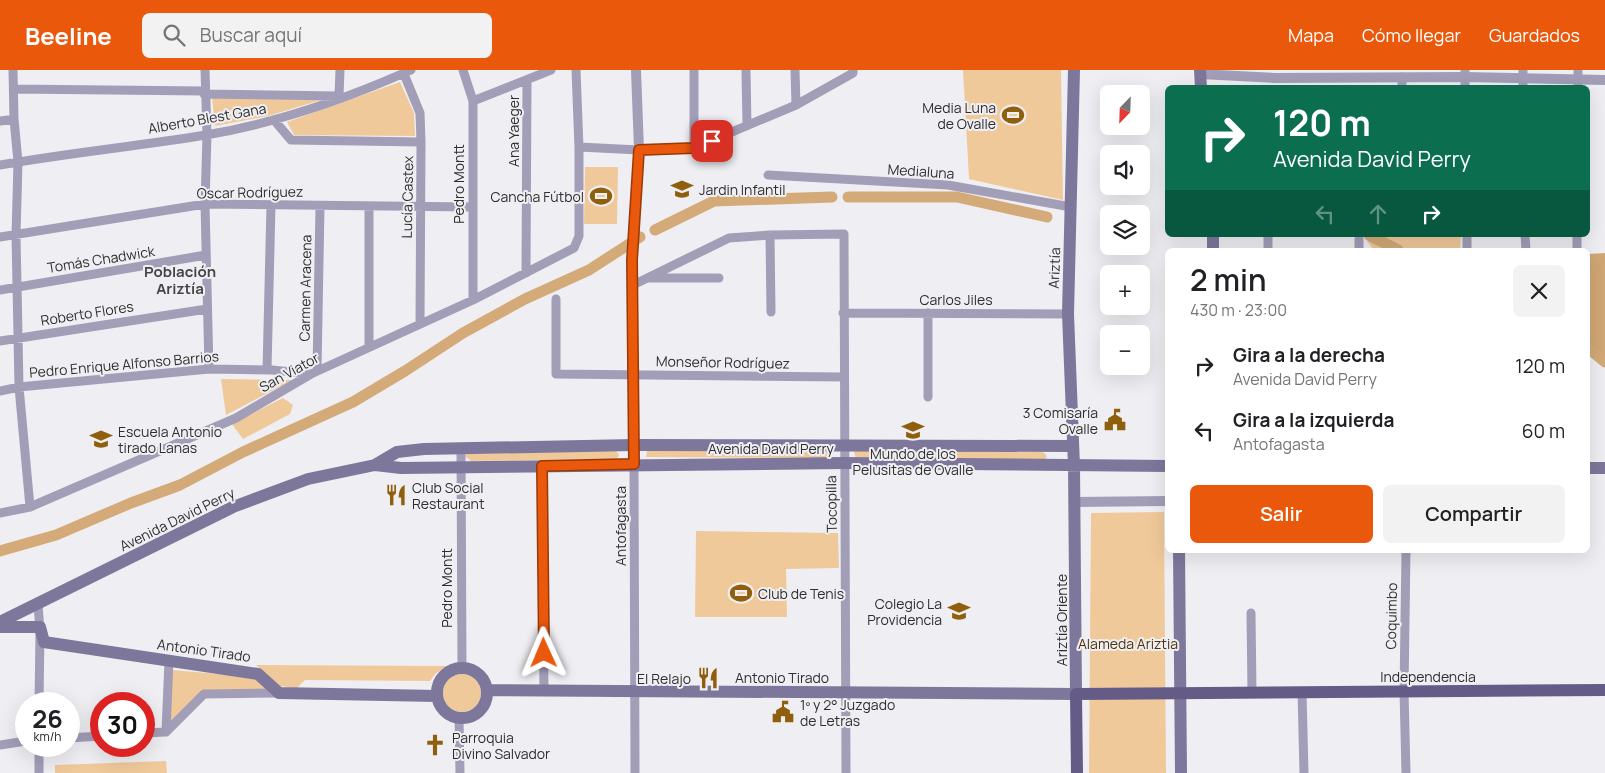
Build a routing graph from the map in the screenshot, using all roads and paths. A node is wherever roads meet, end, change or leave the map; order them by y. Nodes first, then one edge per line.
1 (13, 70) edge
2 (205, 70) edge
3 (340, 70) edge
4 (463, 70) edge
5 (551, 70) edge
6 (576, 70) edge
7 (636, 70) edge
8 (694, 70) edge
9 (746, 70) edge
10 (796, 70) edge
11 (1074, 70) edge
12 (408, 72) edge
13 (853, 72) edge
14 (1200, 72) edge
15 (390, 75) edge
16 (1465, 78) edge
17 (1523, 79) edge
18 (1578, 79) edge
19 (527, 80) junction
20 (1605, 80) edge
21 (1339, 82) edge
22 (1402, 82) edge
23 (1275, 83) edge
24 (1202, 85) edge
25 (14, 89) junction
26 (204, 92) junction
27 (341, 97) junction
28 (473, 101) junction
29 (796, 105) junction
30 (14, 119) junction
31 (274, 120) junction
32 (0, 121) edge
33 (747, 126) junction
34 (207, 134) junction
35 (421, 142) junction
36 (579, 147) junction
37 (694, 148) junction
38 (639, 150) junction
39 (18, 162) junction
40 (0, 165) edge
41 (768, 175) dead end
42 (205, 204) junction
43 (271, 205) junction
44 (320, 206) junction
45 (369, 206) junction
46 (420, 206) junction
47 (472, 207) junction
48 (1071, 207) junction
49 (16, 235) junction
50 (770, 235) junction
51 (0, 238) edge
52 (1359, 239) dead end
53 (1359, 248) edge
54 (206, 255) junction
55 (526, 273) junction
56 (646, 278) junction
57 (719, 278) dead end
58 (632, 285) junction
59 (17, 287) junction
60 (0, 290) edge
61 (556, 299) dead end
62 (473, 300) junction
63 (207, 309) junction
64 (771, 312) dead end
65 (844, 313) junction
66 (928, 313) junction
67 (1068, 314) junction
68 (420, 324) junction
69 (18, 338) junction
70 (0, 340) edge
71 (369, 347) junction
72 (209, 369) junction
73 (267, 370) junction
74 (314, 372) junction
75 (632, 374) junction
76 (844, 377) junction
77 (19, 387) junction
78 (0, 391) edge
79 (928, 397) dead end
80 (634, 445) junction
81 (844, 445) junction
82 (1072, 446) junction
83 (461, 448) junction
84 (844, 463) junction
85 (634, 464) junction
86 (375, 465) junction
87 (542, 466) junction
88 (1074, 466) junction
89 (1165, 466) edge
90 (461, 468) junction
91 (1590, 468) edge
92 (1605, 468) edge
93 (1165, 501) edge
94 (1075, 502) junction
95 (30, 507) junction
96 (0, 513) edge
97 (1179, 553) edge
98 (1406, 553) edge
99 (38, 604) junction
100 (1251, 613) dead end
101 (0, 622) edge
102 (0, 627) edge
103 (40, 627) junction
104 (169, 660) junction
105 (462, 668) junction
106 (487, 690) junction
107 (1605, 690) edge
108 (544, 691) junction
109 (635, 691) junction
110 (1404, 691) junction
111 (39, 692) edge
112 (846, 692) junction
113 (1252, 692) junction
114 (1302, 692) junction
115 (1181, 693) junction
116 (279, 694) junction
117 (1076, 694) junction
118 (438, 696) junction
119 (459, 717) junction
120 (155, 732) edge
121 (166, 732) junction
122 (15, 743) edge
123 (0, 745) edge
124 (39, 757) edge
125 (39, 773) edge
126 (460, 773) edge
127 (635, 773) edge
128 (846, 773) edge
129 (1077, 773) edge
130 (1181, 773) edge
131 (1304, 773) edge
132 (1406, 773) edge

1 - 25 street
2 - 26 street
3 - 27 street
4 - 28 street, Pedro Montt
5 - 19 street
6 - 36 street
7 - 38 street, Antofagasta
8 - 37 street
9 - 33 street
10 - 29 street
11 - 48 main road, Ariztía
12 - 15 street, Alberto Blest Gana
12 - 35 street, Lucía Castex
13 - 29 street
14 - 23 street
14 - 24 main road
15 - 27 street, Alberto Blest Gana
16 - 17 street
16 - 22 street
17 - 18 street
18 - 20 street
19 - 28 street
19 - 55 street, Ana Yaeger
21 - 22 street
21 - 23 street
25 - 26 street
25 - 30 street
26 - 27 street
26 - 34 street
27 - 31 street, Alberto Blest Gana
28 - 47 street, Pedro Montt
29 - 33 street
30 - 32 street
30 - 39 street
31 - 34 street, Alberto Blest Gana
31 - 35 street
33 - 37 street
34 - 39 street, Alberto Blest Gana
34 - 42 street
35 - 46 street, Lucía Castex
36 - 38 street
36 - 55 street, San Viator
37 - 38 street
38 - 58 street, Antofagasta
39 - 40 street, Alberto Blest Gana
39 - 49 street
41 - 48 street, Medialuna
42 - 43 street, Oscar Rodríguez
42 - 49 street, Oscar Rodríguez
42 - 54 street
43 - 44 street, Oscar Rodríguez
43 - 73 street
44 - 45 street, Oscar Rodríguez
44 - 74 street, Carmen Aracena
45 - 46 street, Oscar Rodríguez
45 - 71 street
46 - 47 street, Oscar Rodríguez
46 - 68 street, Lucía Castex
47 - 62 street, Pedro Montt
48 - 67 main road, Ariztía
49 - 51 street, Oscar Rodríguez
49 - 59 street
50 - 56 street
50 - 64 street
50 - 65 street, Tocopilla
52 - 53 street
54 - 59 street, Tomás Chadwick
54 - 63 street
55 - 62 street, San Viator
56 - 57 street
56 - 58 street
58 - 75 street, Antofagasta
59 - 60 street, Tomás Chadwick
59 - 69 street
61 - 75 street, Monseñor Rodríguez
62 - 68 street, San Viator
63 - 69 street, Roberto Flores
63 - 72 street
65 - 66 street, Carlos Jiles
65 - 76 street, Tocopilla
66 - 67 street, Carlos Jiles
66 - 79 street
67 - 82 main road, Ariztía
68 - 71 street, San Viator
69 - 70 street, Roberto Flores
69 - 77 street
71 - 74 street, San Viator
72 - 73 street, Pedro Enrique Alfonso Barrios
72 - 77 street, Pedro Enrique Alfonso Barrios
73 - 74 street, Pedro Enrique Alfonso Barrios
74 - 95 street, San Viator
75 - 76 street, Monseñor Rodríguez
75 - 80 street, Antofagasta
76 - 81 street, Tocopilla
77 - 78 street, Pedro Enrique Alfonso Barrios
77 - 95 street
80 - 81 main road, Avenida David Perry
80 - 83 main road, Avenida David Perry
80 - 85 street, Antofagasta
81 - 82 main road, Avenida David Perry
81 - 84 street, Tocopilla
82 - 88 main road, Ariztía
83 - 86 main road, Avenida David Perry
83 - 90 street, Pedro Montt
84 - 85 main road, Avenida David Perry
84 - 88 main road, Avenida David Perry
84 - 112 street, Tocopilla
85 - 87 main road, Avenida David Perry
85 - 109 street, Antofagasta
86 - 90 main road, Avenida David Perry
86 - 99 main road, Avenida David Perry
87 - 90 main road, Avenida David Perry
87 - 108 street
88 - 89 main road, Avenida David Perry
88 - 94 main road, Ariztía Oriente
90 - 105 street, Pedro Montt
91 - 92 main road
93 - 94 street
94 - 117 main road, Ariztía Oriente
95 - 96 street, San Viator
97 - 115 main road
98 - 110 street, Coquimbo
99 - 101 main road, Avenida David Perry
99 - 103 street
100 - 113 street
102 - 103 main road
103 - 104 main road, Antonio Tirado
103 - 111 street
104 - 116 main road, Antonio Tirado
104 - 121 street
105 - 106 main road
105 - 118 main road
106 - 108 main road, Antonio Tirado
106 - 119 main road
107 - 110 main road, Independencia
108 - 109 main road, Antonio Tirado
109 - 112 main road, Antonio Tirado
109 - 127 street, Antofagasta
110 - 114 main road, Independencia
110 - 132 street, Coquimbo
112 - 117 main road, Antonio Tirado
112 - 128 street, Tocopilla
113 - 114 main road, Independencia
113 - 115 main road, Independencia
114 - 131 street
115 - 117 main road, Independencia
115 - 130 main road
116 - 118 main road
116 - 121 street
117 - 129 main road, Ariztía Oriente
118 - 119 main road
119 - 126 street
120 - 121 street
122 - 123 street
124 - 125 street

